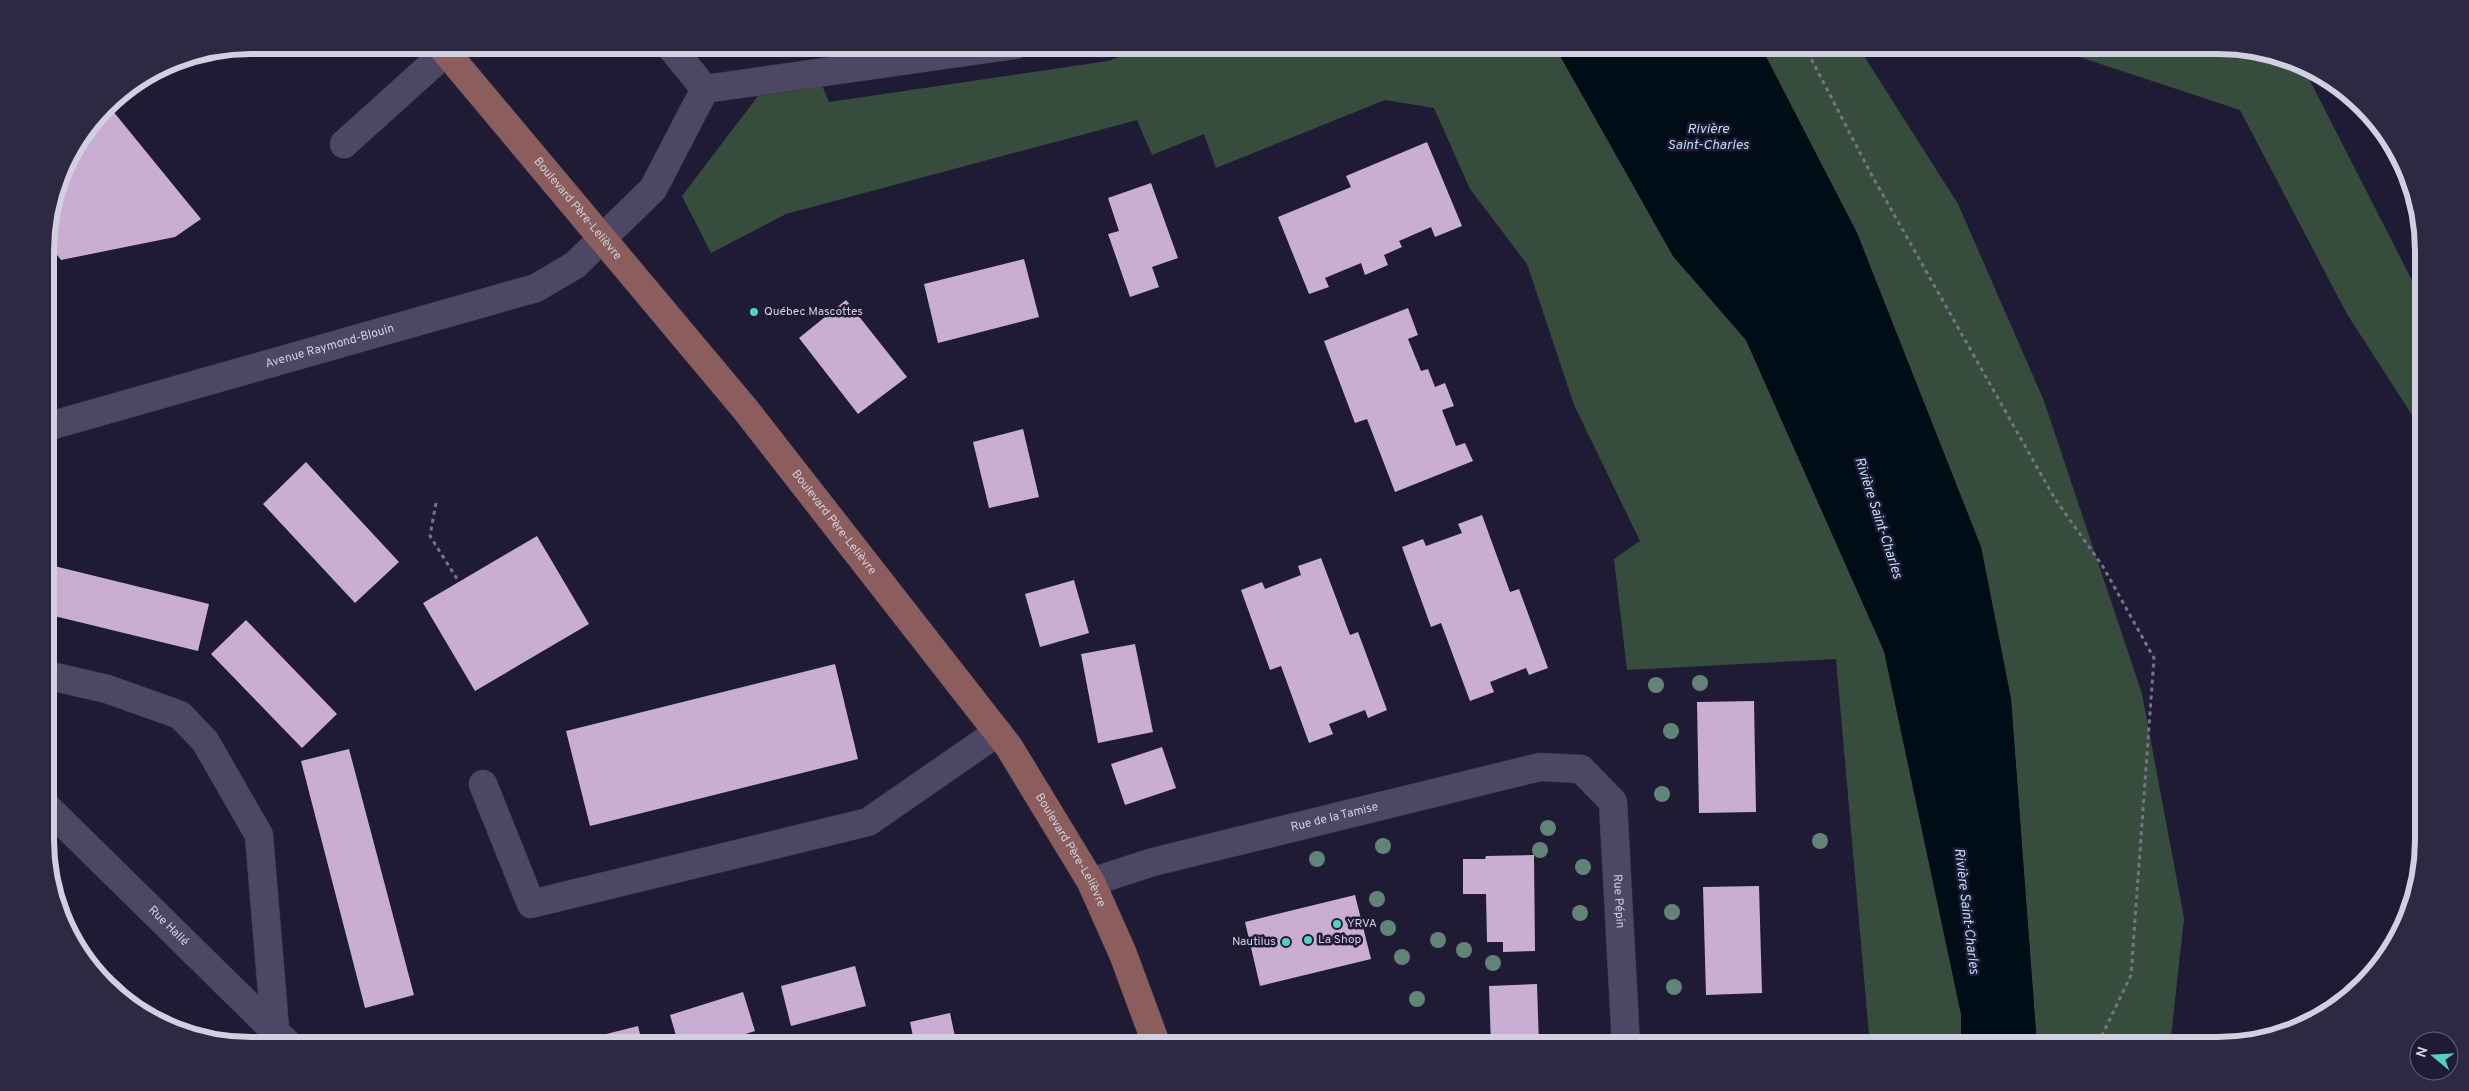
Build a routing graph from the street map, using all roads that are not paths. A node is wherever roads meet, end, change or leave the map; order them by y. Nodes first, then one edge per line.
1 (437, 54) edge
2 (448, 54) edge
3 (676, 54) edge
4 (952, 54) edge
5 (705, 89) junction
6 (344, 144) dead end
7 (602, 239) junction
8 (54, 425) edge
9 (54, 678) edge
10 (998, 732) junction
11 (1581, 769) joint
12 (483, 784) dead end
13 (54, 814) edge
14 (1091, 882) junction
15 (281, 1037) edge
16 (282, 1037) edge
17 (1154, 1037) edge
18 (1626, 1037) edge

1 - 6 street
2 - 7 main road, Boulevard Père-Lelièvre
3 - 5 street
4 - 5 street
5 - 7 street, Avenue Raymond-Blouin
7 - 8 street, Avenue Raymond-Blouin
7 - 10 main road, Boulevard Père-Lelièvre
9 - 16 street
10 - 12 street
10 - 14 main road, Boulevard Père-Lelièvre
11 - 14 street, Rue de la Tamise
11 - 18 street, Rue Pépin
13 - 15 street, Rue Hallé
14 - 17 main road, Boulevard Père-Lelièvre

